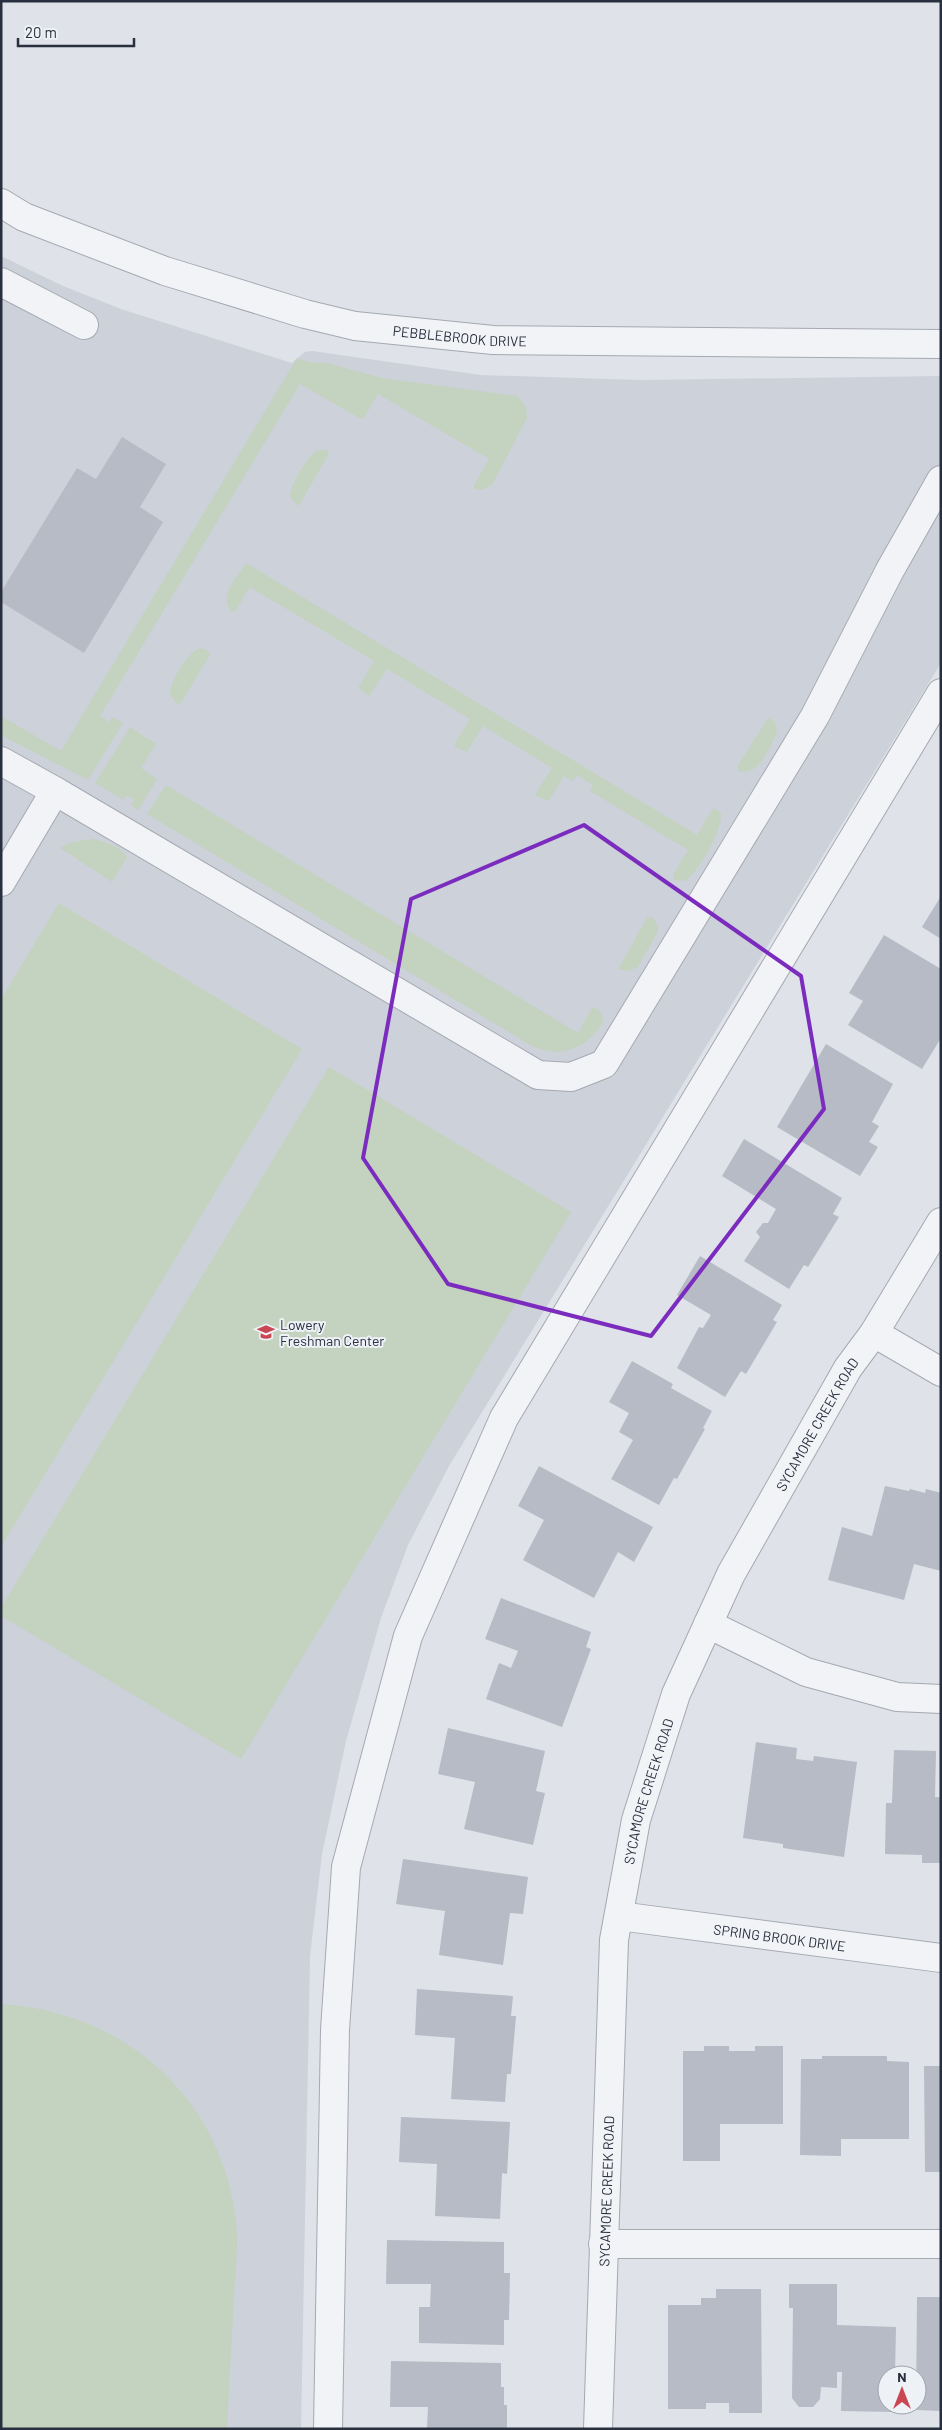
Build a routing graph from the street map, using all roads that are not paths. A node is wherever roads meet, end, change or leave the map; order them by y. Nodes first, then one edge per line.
1 (1, 203) edge
2 (1, 282) edge
3 (84, 326) dead end
4 (941, 344) edge
5 (941, 480) edge
6 (941, 693) edge
7 (1, 761) edge
8 (55, 791) junction
9 (1, 882) edge
10 (941, 1222) edge
11 (874, 1334) junction
12 (941, 1372) edge
13 (708, 1624) junction
14 (941, 1699) edge
15 (619, 1916) junction
16 (941, 1958) edge
17 (603, 2244) junction
18 (941, 2244) edge
19 (328, 2429) edge
20 (598, 2429) edge

1 - 4 street, PEBBLEBROOK DRIVE
2 - 3 street
5 - 8 street
6 - 19 street
7 - 8 street
8 - 9 street
10 - 11 street, SYCAMORE CREEK ROAD
11 - 12 street
11 - 13 street, SYCAMORE CREEK ROAD
13 - 14 street
13 - 15 street, SYCAMORE CREEK ROAD
15 - 16 street, SPRING BROOK DRIVE
15 - 17 street, SYCAMORE CREEK ROAD
17 - 18 street
17 - 20 street, SYCAMORE CREEK ROAD

